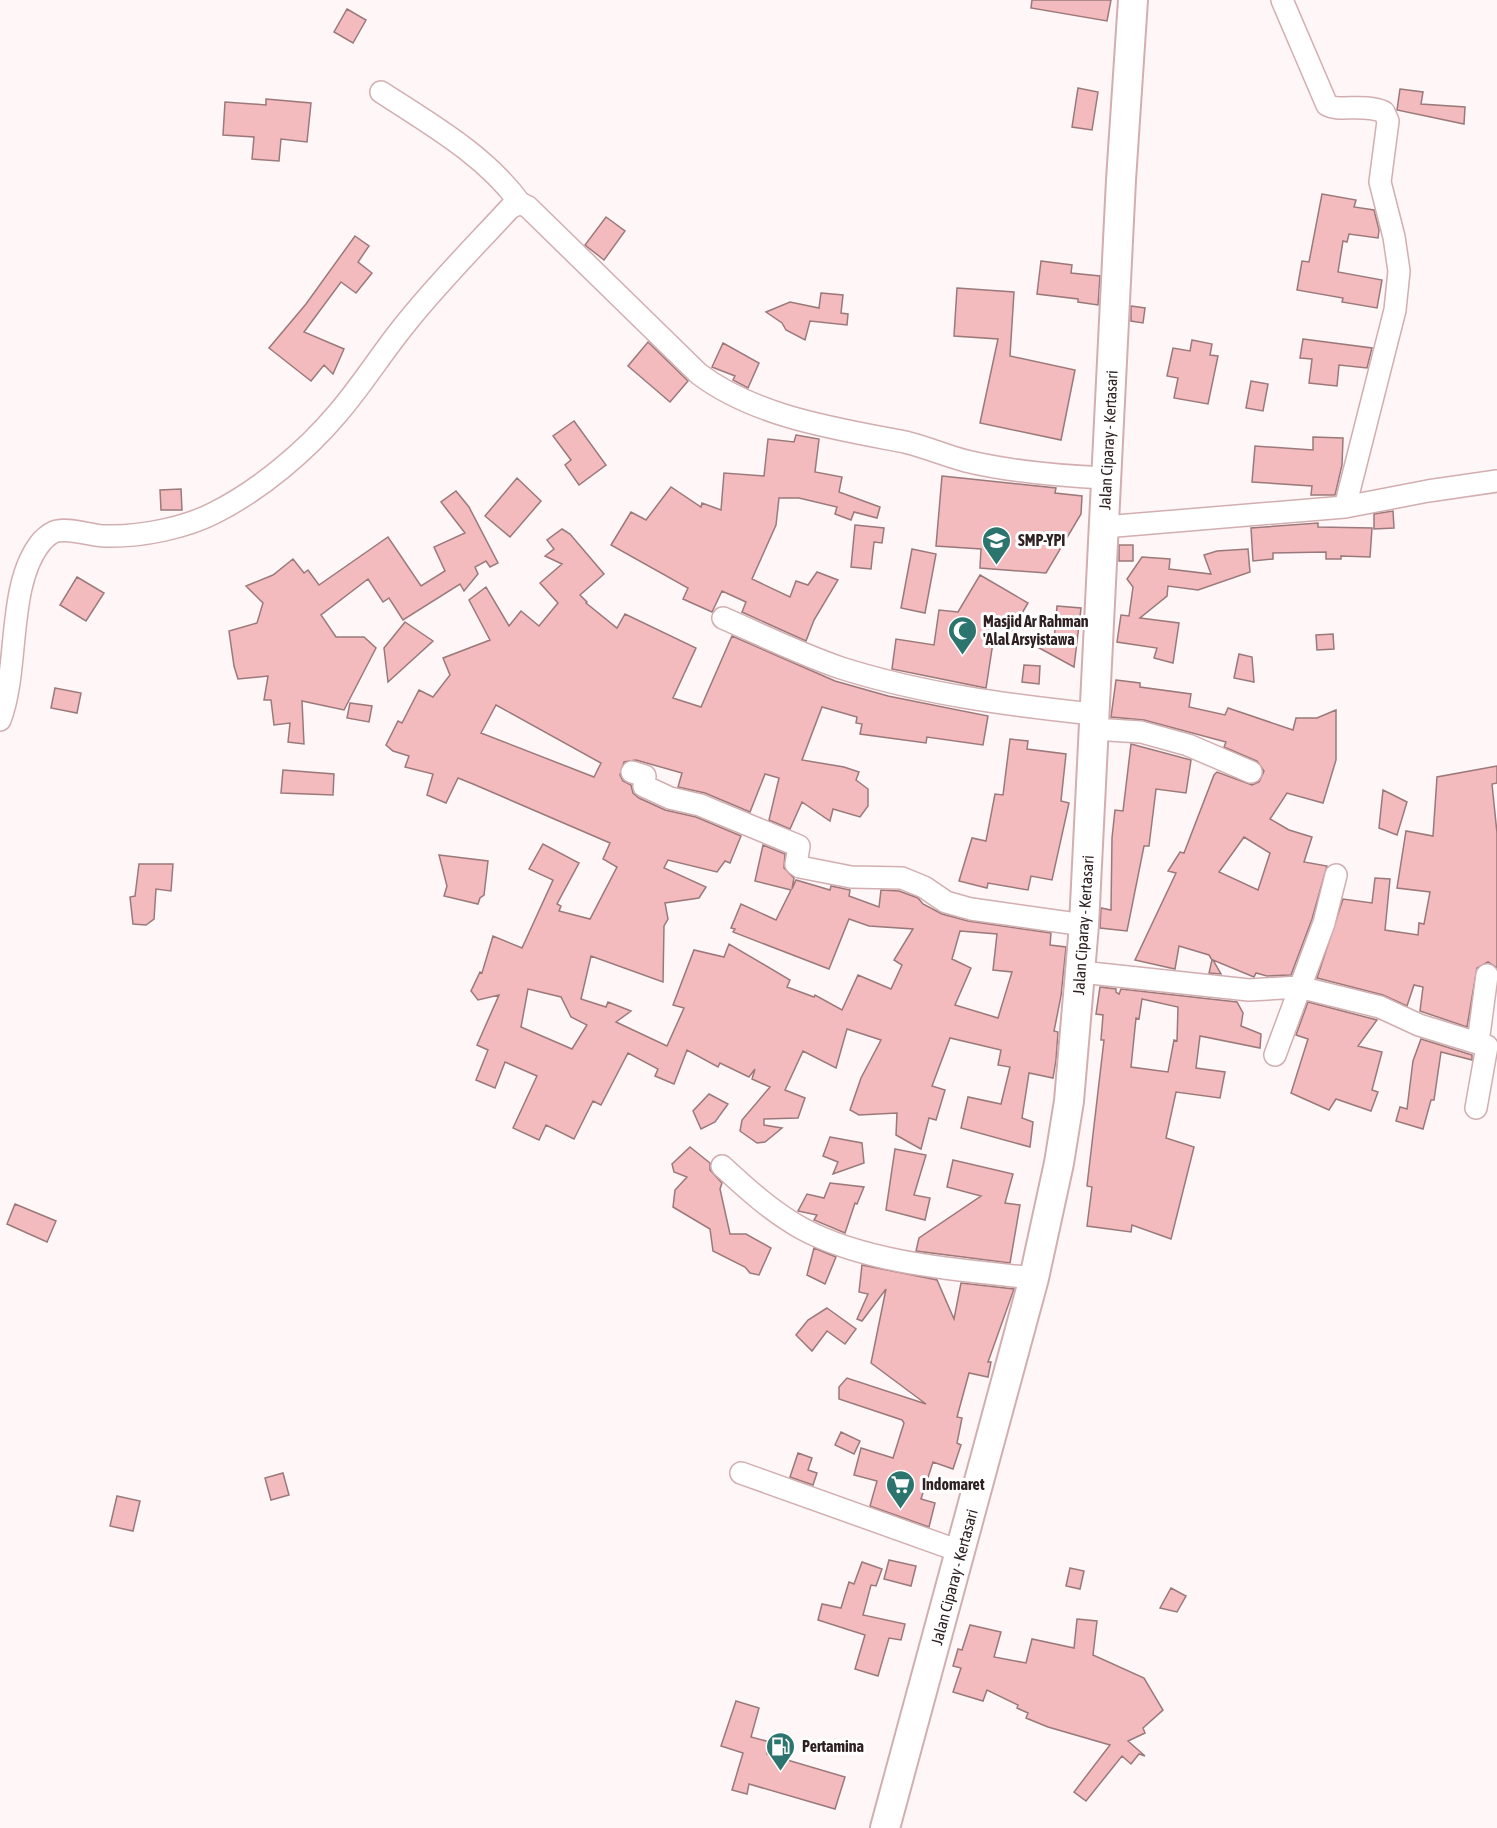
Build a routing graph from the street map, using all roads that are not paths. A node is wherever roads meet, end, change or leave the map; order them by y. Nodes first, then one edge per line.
1 (1133, 0) edge
2 (1282, 0) edge
3 (381, 92) dead end
4 (520, 203) junction
5 (1107, 478) junction
6 (1497, 481) edge
7 (1345, 507) junction
8 (1104, 527) junction
9 (723, 618) dead end
10 (0, 720) edge
11 (1093, 721) junction
12 (632, 772) dead end
13 (1251, 772) dead end
14 (1336, 875) dead end
15 (1084, 925) junction
16 (1081, 972) junction
17 (1487, 975) dead end
18 (1299, 987) junction
19 (1478, 1043) junction
20 (1275, 1054) dead end
21 (1476, 1108) dead end
22 (722, 1166) dead end
23 (1034, 1278) junction
24 (741, 1473) dead end
25 (962, 1552) junction
26 (885, 1828) edge

1 - 5 main road, Jalan Ciparay - Kertasari
2 - 7 street
3 - 4 street
4 - 5 street
4 - 10 street
5 - 8 main road, Jalan Ciparay - Kertasari
6 - 7 street
7 - 8 street
8 - 11 main road, Jalan Ciparay - Kertasari
9 - 11 street
11 - 13 street
11 - 15 main road, Jalan Ciparay - Kertasari
12 - 15 street
14 - 18 street
15 - 16 main road, Jalan Ciparay - Kertasari
16 - 18 street
16 - 23 main road, Jalan Ciparay - Kertasari
17 - 19 street
18 - 19 street
18 - 20 street
19 - 21 street
22 - 23 street
23 - 25 main road, Jalan Ciparay - Kertasari
24 - 25 street
25 - 26 main road, Jalan Ciparay - Kertasari

